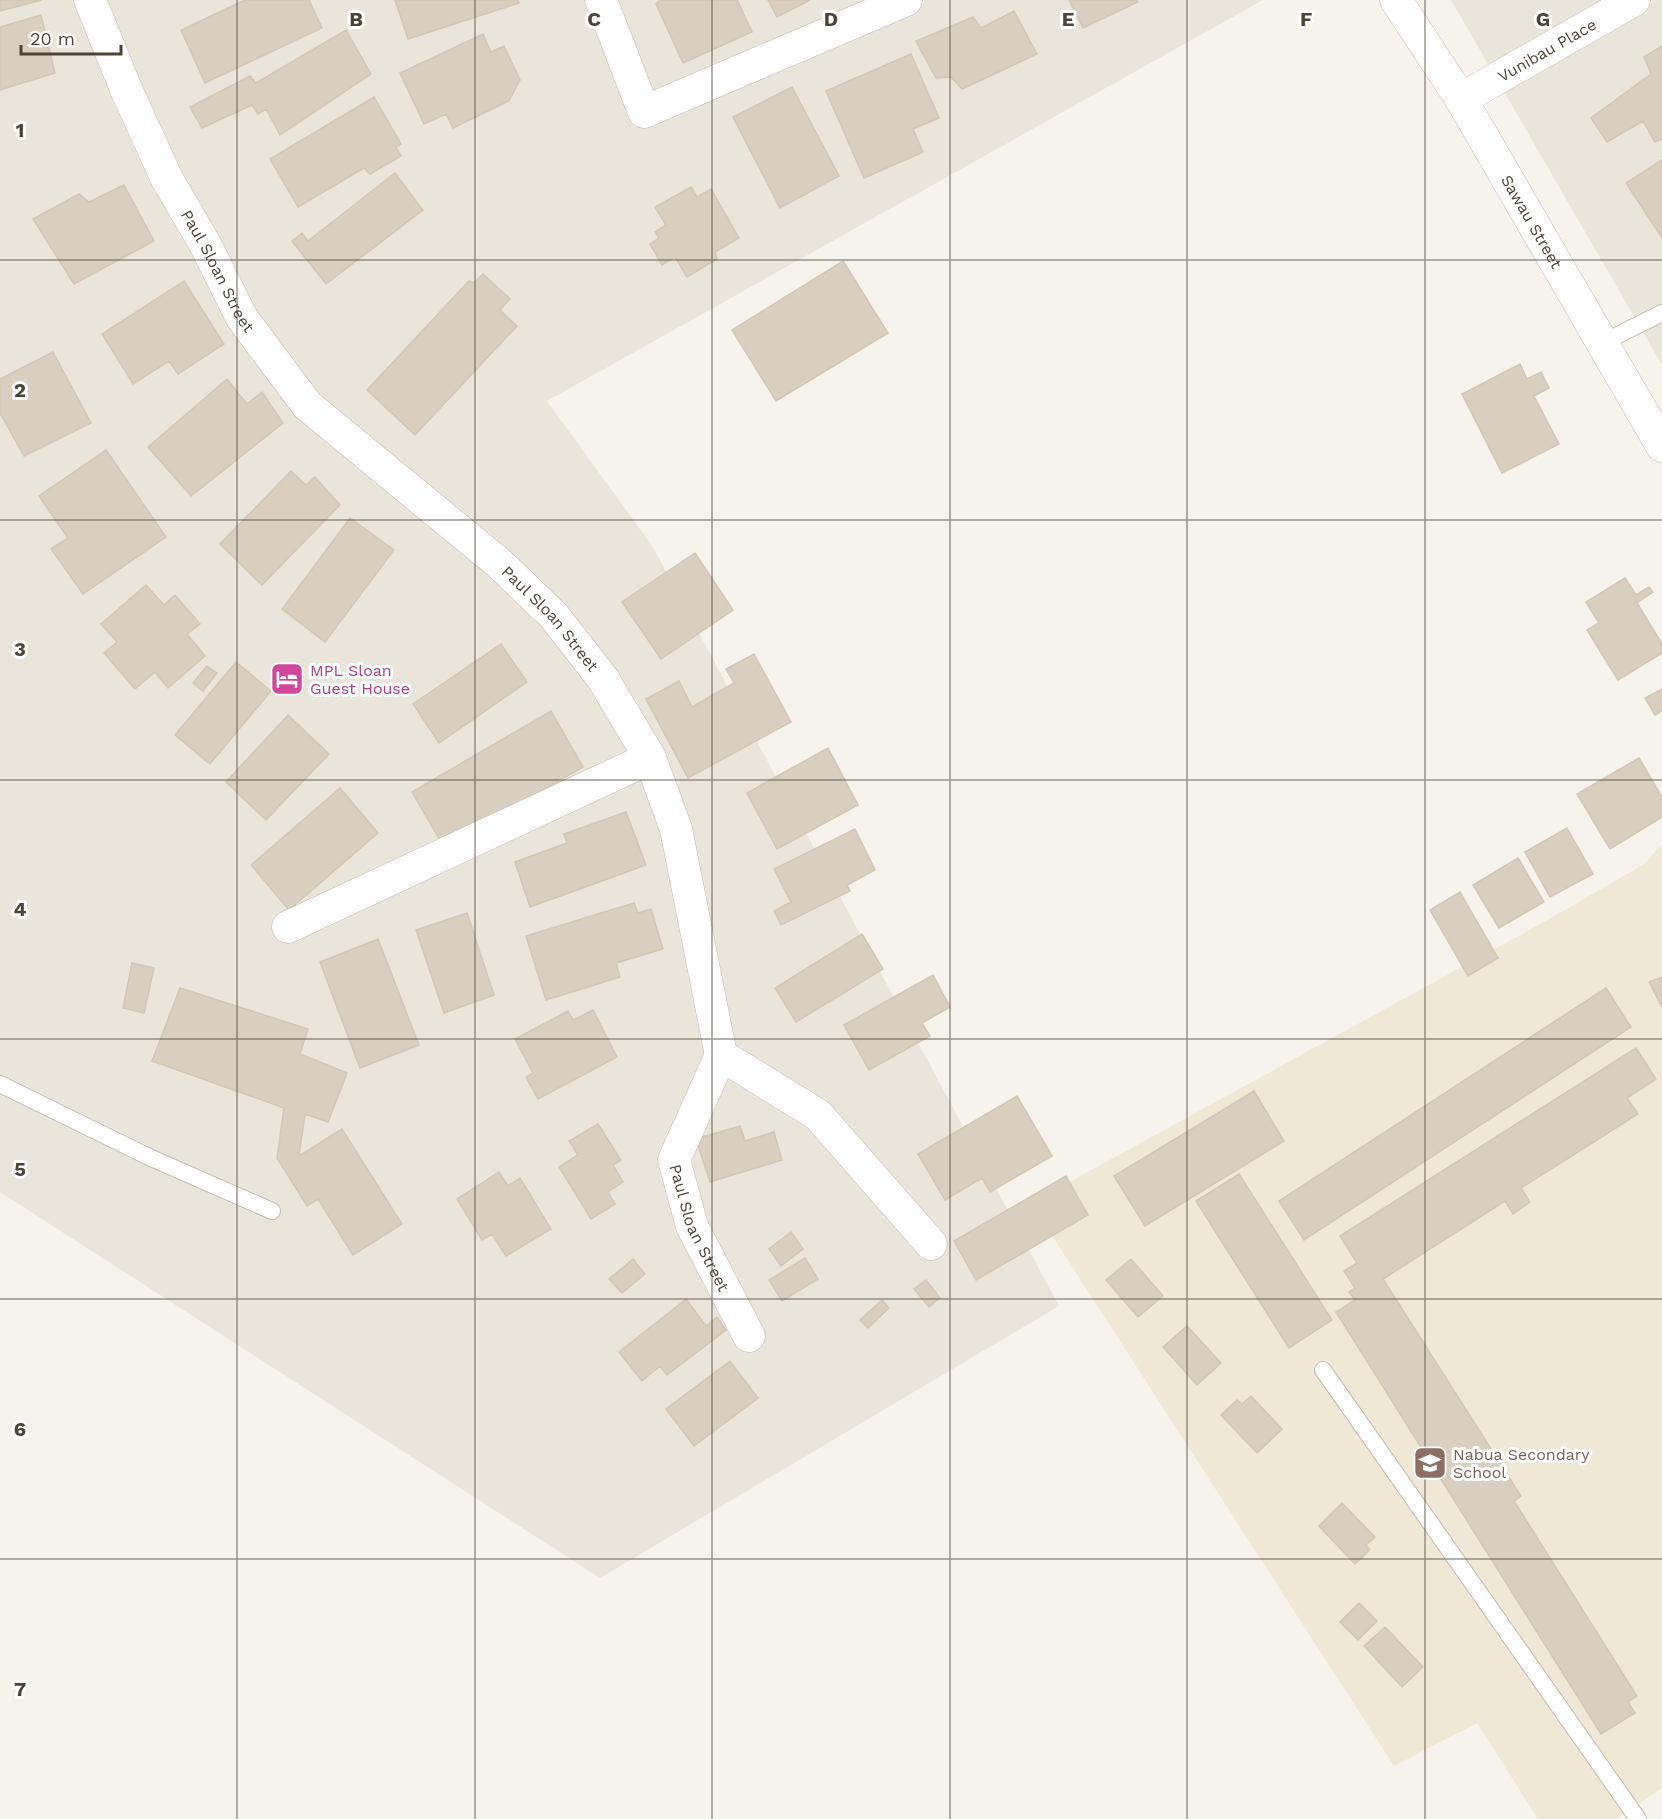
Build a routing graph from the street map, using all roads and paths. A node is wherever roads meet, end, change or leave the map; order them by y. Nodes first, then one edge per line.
1 (90, 0) edge
2 (602, 0) edge
3 (906, 0) edge
4 (1396, 0) edge
5 (1634, 0) edge
6 (1461, 99) junction
7 (1662, 313) edge
8 (1602, 344) junction
9 (1662, 446) edge
10 (650, 758) junction
11 (288, 927) dead end
12 (721, 1055) junction
13 (0, 1084) edge
14 (272, 1210) dead end
15 (931, 1244) dead end
16 (749, 1336) dead end
17 (1323, 1370) dead end
18 (1638, 1819) edge

1 - 10 street, Paul Sloan Street
2 - 3 street
4 - 6 street, Sawau Street
5 - 6 street, Vunibau Place
6 - 8 street, Sawau Street
7 - 8 lane
8 - 9 street, Sawau Street
10 - 11 street
10 - 12 street, Paul Sloan Street
12 - 15 street
12 - 16 street, Paul Sloan Street
13 - 14 lane
17 - 18 lane

